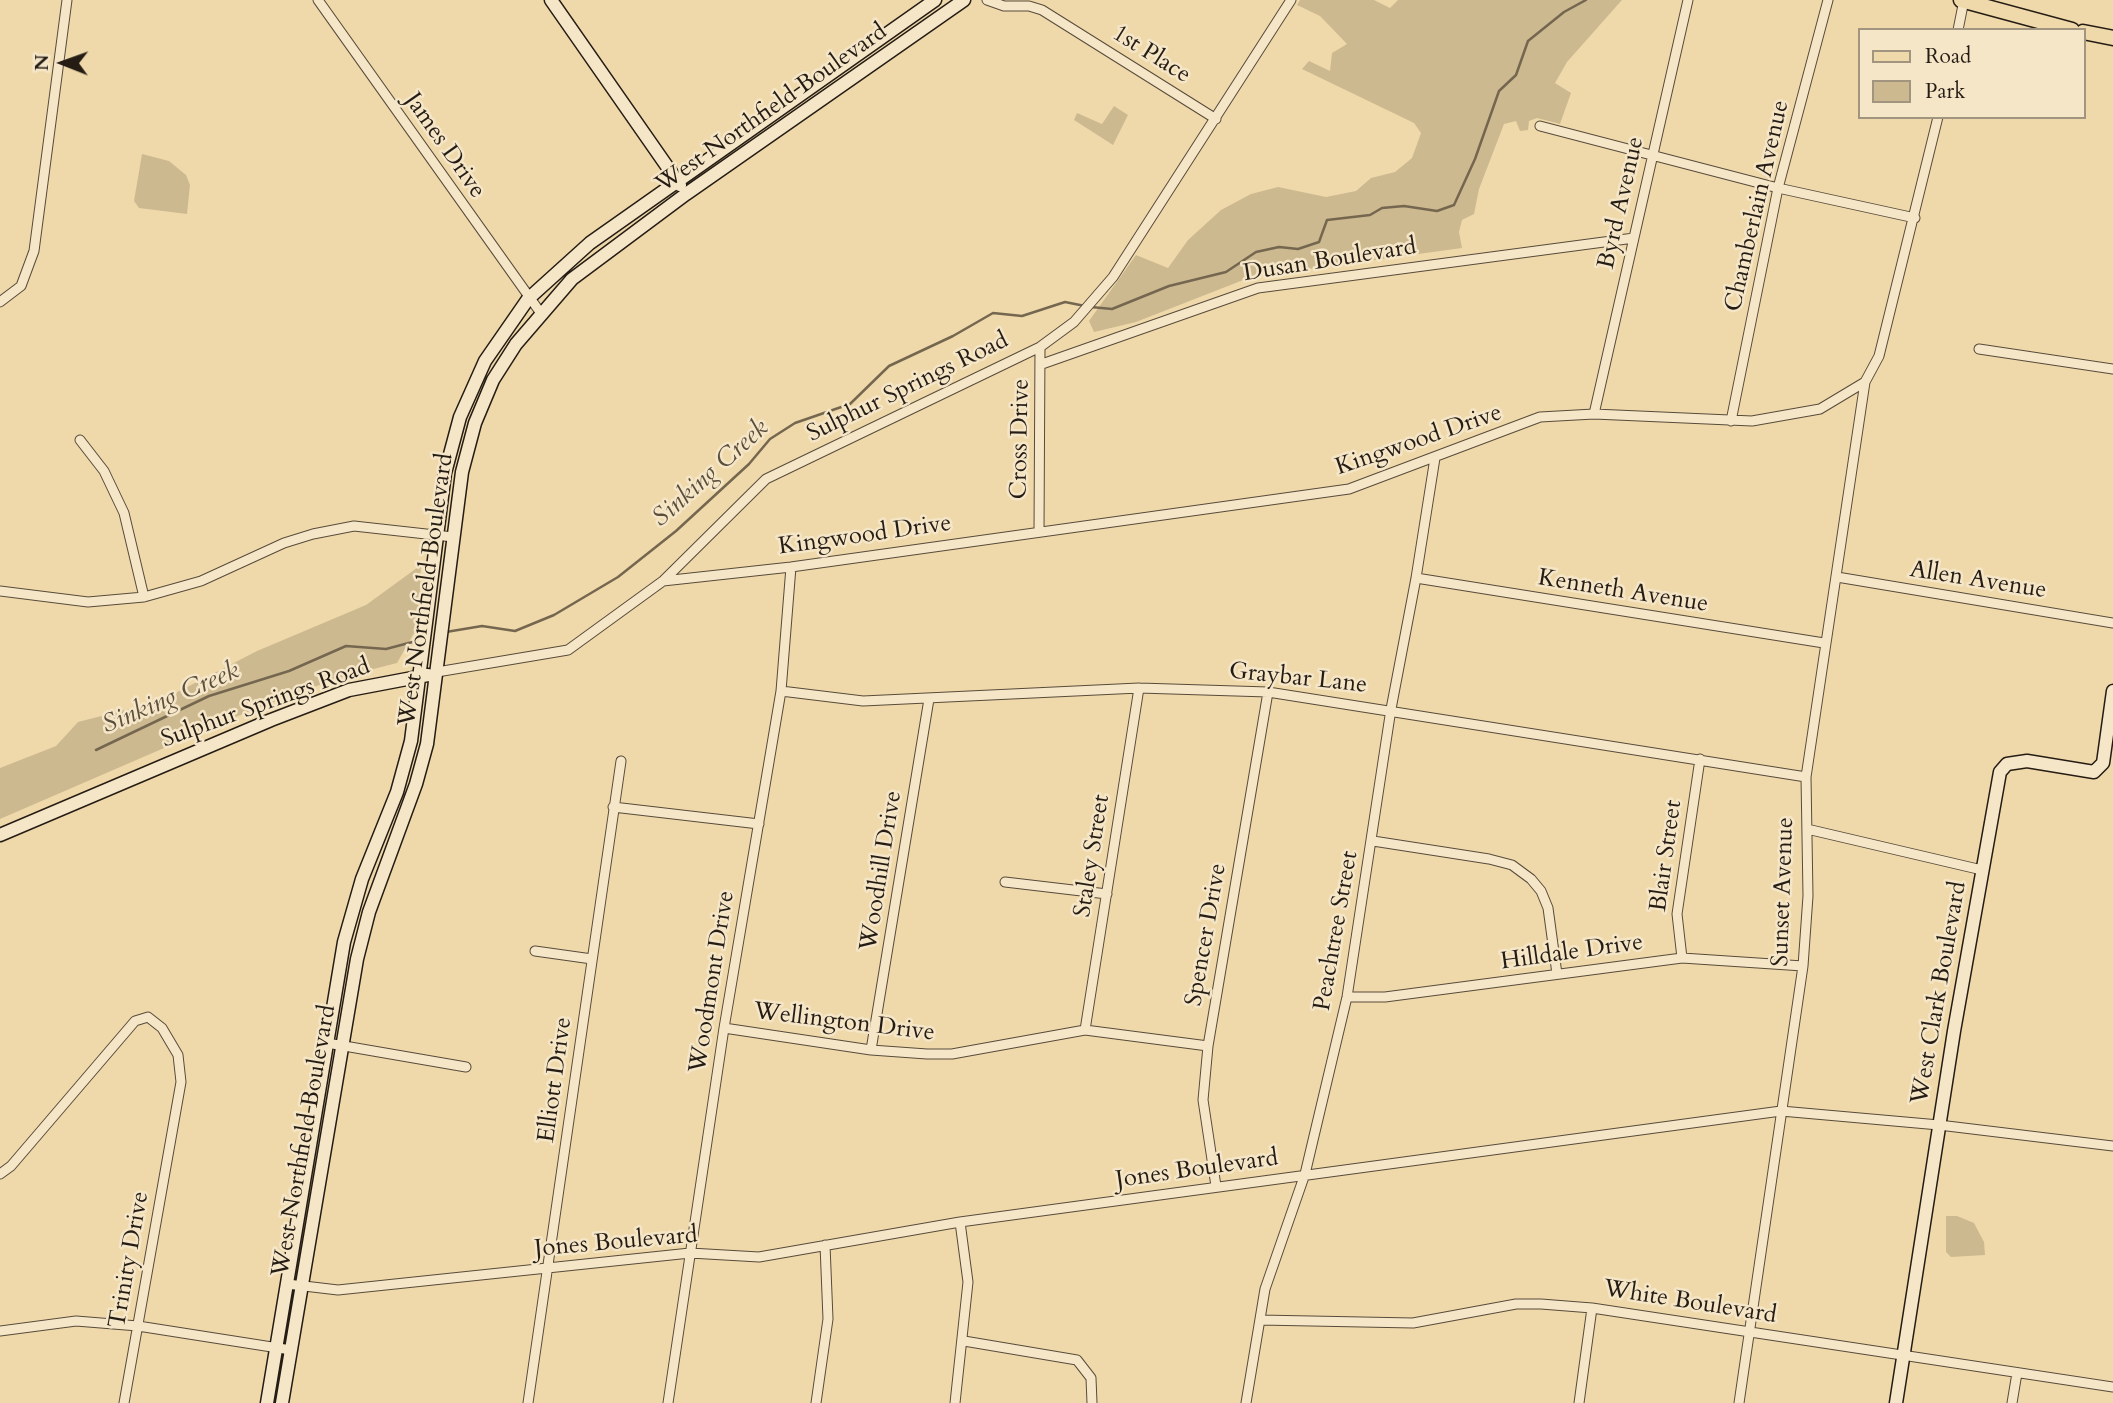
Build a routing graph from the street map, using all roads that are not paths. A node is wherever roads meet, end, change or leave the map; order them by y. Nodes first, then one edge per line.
1 (67, 0) edge
2 (318, 0) edge
3 (551, 0) edge
4 (935, 0) edge
5 (964, 0) edge
6 (987, 0) edge
7 (1291, 0) edge
8 (1688, 0) edge
9 (1828, 0) edge
10 (1963, 0) edge
11 (1958, 28) edge
12 (2065, 28) edge
13 (2085, 32) edge
14 (2113, 38) edge
15 (1216, 119) junction
16 (1938, 119) edge
17 (1540, 126) dead end
18 (745, 133) junction
19 (755, 147) junction
20 (1653, 154) junction
21 (676, 180) junction
22 (1778, 188) junction
23 (686, 194) junction
24 (1914, 218) junction
25 (1634, 238) junction
26 (528, 299) junction
27 (0, 302) edge
28 (540, 312) junction
29 (1040, 347) junction
30 (1979, 349) dead end
31 (1042, 364) junction
32 (2113, 369) edge
33 (1865, 382) junction
34 (1594, 414) junction
35 (1731, 421) junction
36 (80, 440) dead end
37 (1435, 458) junction
38 (1039, 532) junction
39 (437, 535) junction
40 (453, 537) junction
41 (791, 567) junction
42 (1837, 577) junction
43 (1416, 578) junction
44 (663, 581) junction
45 (0, 591) edge
46 (144, 597) junction
47 (2113, 623) edge
48 (1824, 643) junction
49 (437, 672) junction
50 (421, 676) junction
51 (1139, 688) junction
52 (781, 691) junction
53 (2113, 691) edge
54 (1268, 692) junction
55 (929, 699) junction
56 (1391, 709) junction
57 (1700, 759) junction
58 (621, 761) dead end
59 (2108, 763) edge
60 (1806, 777) junction
61 (613, 807) junction
62 (758, 824) junction
63 (1807, 829) junction
64 (0, 835) edge
65 (1373, 841) junction
66 (1982, 870) junction
67 (1005, 881) dead end
68 (1107, 894) junction
69 (535, 951) dead end
70 (1682, 958) junction
71 (592, 959) junction
72 (1803, 966) junction
73 (1557, 974) junction
74 (1347, 997) junction
75 (724, 1028) junction
76 (1085, 1030) junction
77 (327, 1043) junction
78 (343, 1046) junction
79 (1208, 1046) junction
80 (872, 1050) junction
81 (466, 1067) dead end
82 (1781, 1111) junction
83 (1939, 1125) junction
84 (2113, 1146) edge
85 (0, 1174) edge
86 (1305, 1174) junction
87 (1216, 1186) junction
88 (960, 1222) junction
89 (825, 1245) junction
90 (690, 1253) junction
91 (549, 1267) junction
92 (287, 1284) junction
93 (302, 1286) junction
94 (1592, 1308) junction
95 (1260, 1320) junction
96 (138, 1326) junction
97 (0, 1331) edge
98 (1750, 1332) junction
99 (964, 1341) junction
100 (276, 1348) junction
101 (291, 1350) junction
102 (1903, 1355) junction
103 (2017, 1373) junction
104 (2113, 1387) edge
105 (124, 1403) edge
106 (267, 1403) edge
107 (282, 1403) edge
108 (528, 1403) edge
109 (668, 1403) edge
110 (816, 1403) edge
111 (955, 1403) edge
112 (1092, 1403) edge
113 (1246, 1403) edge
114 (1579, 1403) edge
115 (1739, 1403) edge
116 (1896, 1403) edge
117 (2012, 1403) edge

1 - 27 street
2 - 26 street, James Drive
3 - 21 main road
4 - 18 main road, West Northfield Boulevard
5 - 19 main road, West Northfield Boulevard
6 - 15 street, 1st Place
7 - 15 street, Sulphur Springs Road
8 - 20 street, Byrd Avenue
9 - 22 street, Chamberlain Avenue
10 - 11 street
10 - 12 main road
13 - 14 main road
15 - 29 street, Sulphur Springs Road
16 - 24 street
17 - 20 street
18 - 19 main road
18 - 21 main road, West Northfield Boulevard
19 - 23 main road, West Northfield Boulevard
20 - 22 street
20 - 25 street, Byrd Avenue
21 - 23 main road
21 - 26 main road, West Northfield Boulevard
22 - 24 street
22 - 35 street, Chamberlain Avenue
23 - 28 main road, West Northfield Boulevard
24 - 33 street
25 - 31 street, Dusan Boulevard
25 - 34 street, Byrd Avenue
26 - 28 street, James Drive
26 - 39 main road, West Northfield Boulevard
28 - 40 main road, West Northfield Boulevard
29 - 31 street, Cross Drive
29 - 44 street, Sulphur Springs Road
30 - 32 street
31 - 38 street, Cross Drive
33 - 35 street, Kingwood Drive
33 - 42 street, Sunset Avenue
34 - 35 street, Kingwood Drive
34 - 37 street, Kingwood Drive
36 - 46 street
37 - 38 street, Kingwood Drive
37 - 43 street, Peachtree Street
38 - 41 street, Kingwood Drive
39 - 40 street
39 - 46 street
39 - 50 main road, West Northfield Boulevard
40 - 49 main road, West Northfield Boulevard
41 - 44 street, Kingwood Drive
41 - 52 street, Woodmont Drive
42 - 47 street, Allen Avenue
42 - 48 street, Sunset Avenue
43 - 48 street, Kenneth Avenue
43 - 56 street, Peachtree Street
44 - 49 street, Sulphur Springs Road
45 - 46 street
48 - 60 street, Sunset Avenue
49 - 50 main road, Sulphur Springs Road
49 - 78 main road, West Northfield Boulevard
50 - 64 main road, Sulphur Springs Road
50 - 77 main road, West Northfield Boulevard
51 - 54 street, Graybar Lane
51 - 55 street, Graybar Lane
51 - 68 street, Staley Street
52 - 55 street, Graybar Lane
52 - 62 street, Woodmont Drive
53 - 59 main road, West Clark Boulevard
54 - 56 street, Graybar Lane
54 - 79 street, Spencer Drive
55 - 80 street, Woodhill Drive
56 - 57 street, Graybar Lane
56 - 65 street, Peachtree Street
57 - 60 street, Graybar Lane
57 - 70 street, Blair Street
58 - 61 street, Elliott Drive
59 - 66 main road, West Clark Boulevard
60 - 63 street, Sunset Avenue
61 - 62 street
61 - 71 street, Elliott Drive
62 - 75 street, Woodmont Drive
63 - 66 street
63 - 72 street, Sunset Avenue
65 - 73 street
65 - 74 street, Peachtree Street
66 - 83 main road, West Clark Boulevard
67 - 68 street
68 - 76 street, Staley Street
69 - 71 street
70 - 72 street, Hilldale Drive
70 - 73 street, Hilldale Drive
71 - 91 street, Elliott Drive
72 - 82 street, Sunset Avenue
73 - 74 street, Hilldale Drive
74 - 86 street, Peachtree Street
75 - 80 street, Wellington Drive
75 - 90 street, Woodmont Drive
76 - 79 street, Wellington Drive
76 - 80 street, Wellington Drive
77 - 78 street
77 - 92 main road, West Northfield Boulevard
78 - 81 street
78 - 93 main road, West Northfield Boulevard
79 - 87 street, Spencer Drive
82 - 83 street, Jones Boulevard
82 - 86 street, Jones Boulevard
82 - 98 street, Sunset Avenue
83 - 84 street, Jones Boulevard
83 - 102 main road, West Clark Boulevard
85 - 96 street, Trinity Drive
86 - 87 street, Jones Boulevard
86 - 95 street, Peachtree Street
87 - 88 street, Jones Boulevard
88 - 89 street, Jones Boulevard
88 - 99 street
89 - 90 street, Jones Boulevard
89 - 110 street
90 - 91 street, Jones Boulevard
90 - 109 street, Woodmont Drive
91 - 93 street, Jones Boulevard
91 - 108 street, Elliott Drive
92 - 93 street, Jones Boulevard
92 - 100 main road, West Northfield Boulevard
93 - 101 main road, West Northfield Boulevard
94 - 95 street, White Boulevard
94 - 98 street, White Boulevard
94 - 114 street
95 - 113 street, Peachtree Street
96 - 97 street
96 - 100 street
96 - 105 street, Trinity Drive
98 - 102 street, White Boulevard
98 - 115 street, Sunset Avenue
99 - 111 street
99 - 112 street
100 - 101 street
100 - 106 main road, West Northfield Boulevard
101 - 107 main road, West Northfield Boulevard
102 - 103 street, White Boulevard
102 - 116 main road, West Clark Boulevard
103 - 104 street, White Boulevard
103 - 117 street

